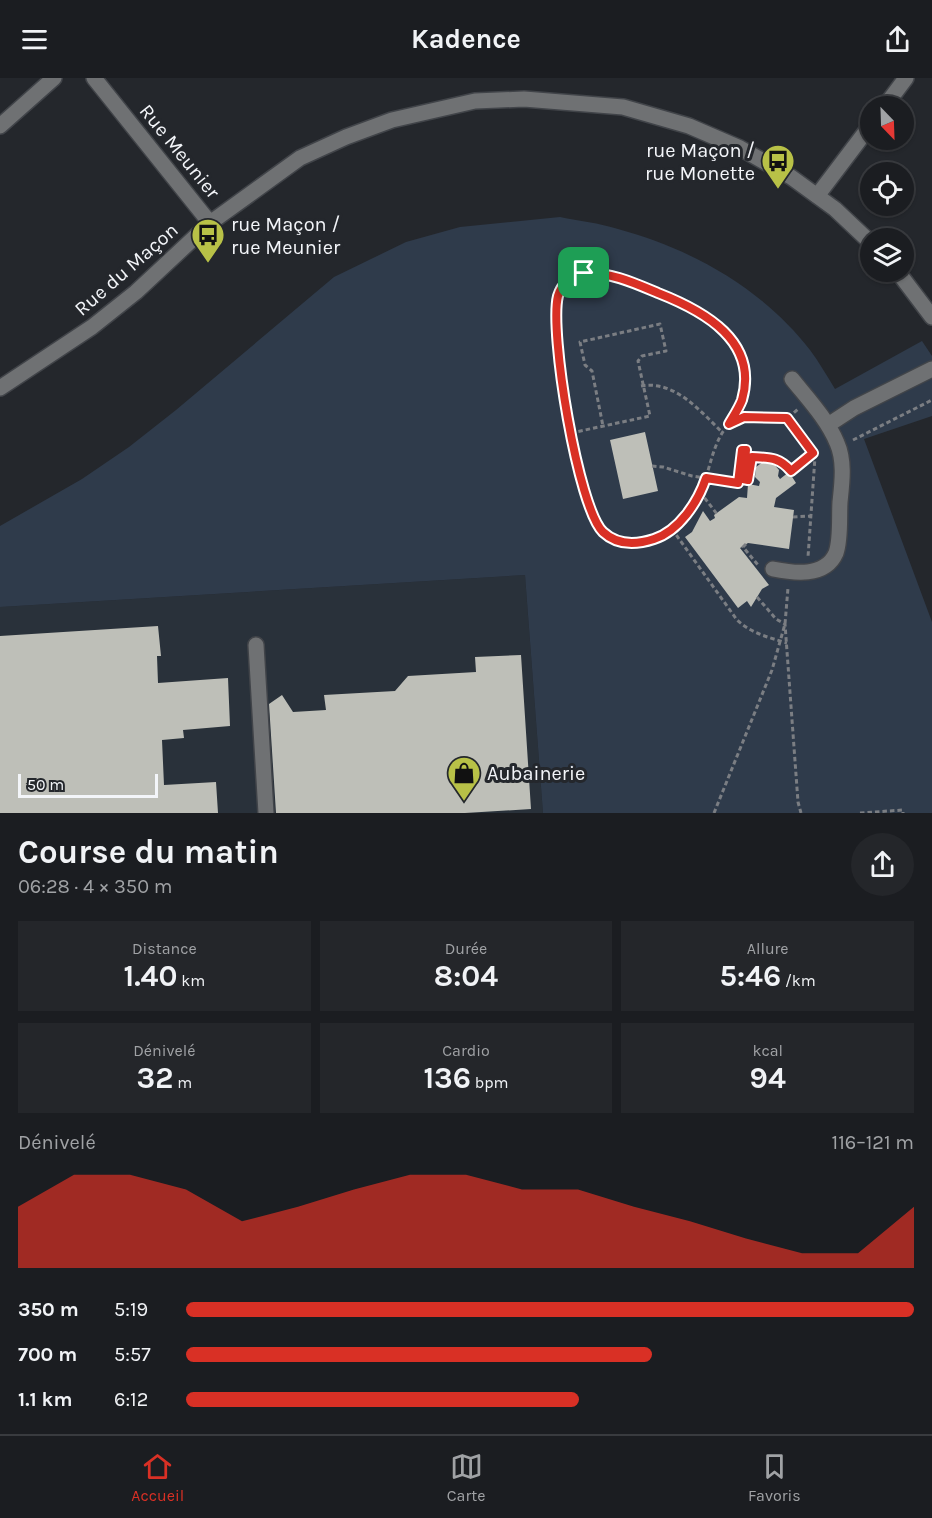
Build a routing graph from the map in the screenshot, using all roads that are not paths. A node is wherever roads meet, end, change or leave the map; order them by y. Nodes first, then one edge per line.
1 (54, 78) edge
2 (94, 78) edge
3 (906, 78) edge
4 (892, 96) edge
5 (0, 126) edge
6 (860, 139) edge
7 (817, 196) junction
8 (210, 223) junction
9 (860, 233) edge
10 (906, 282) edge
11 (932, 317) edge
12 (932, 369) edge
13 (792, 379) dead end
14 (0, 388) edge
15 (828, 425) junction
16 (768, 567) road end
17 (256, 645) dead end
18 (266, 813) edge

1 - 5 street
2 - 8 street, Rue Meunier
3 - 4 street
6 - 7 street
7 - 8 street, Rue du Maçon
7 - 9 street, Rue du Maçon
8 - 14 street, Rue du Maçon
10 - 11 street
12 - 15 street
13 - 15 street
15 - 16 street
17 - 18 street

